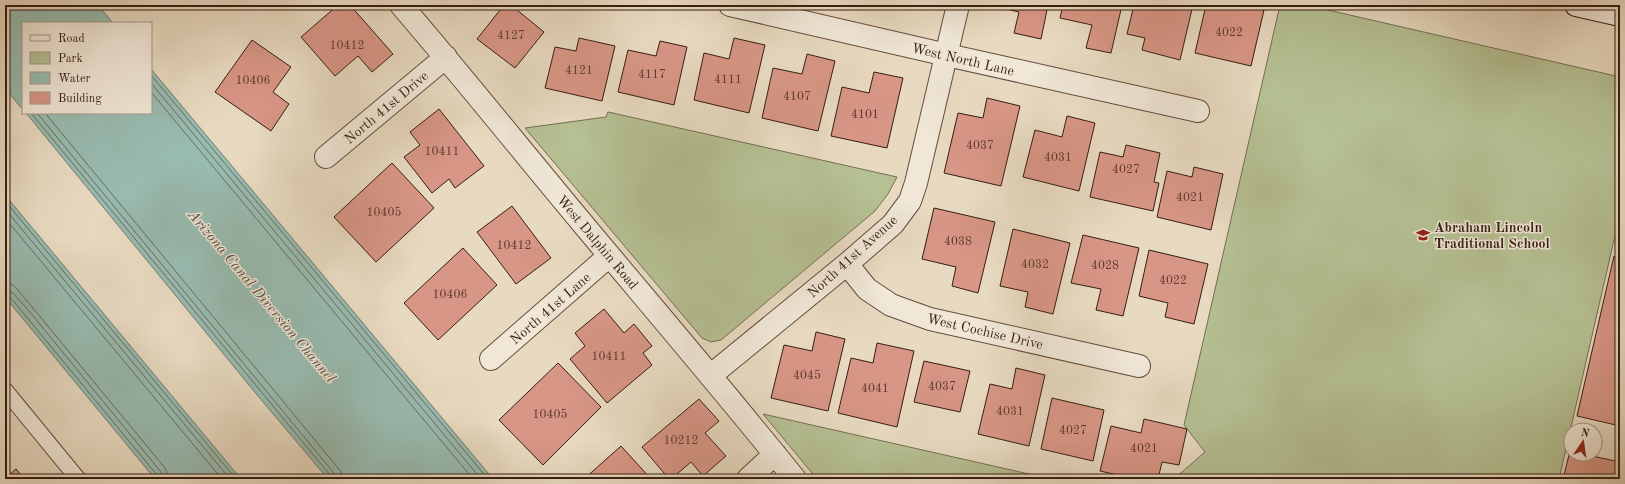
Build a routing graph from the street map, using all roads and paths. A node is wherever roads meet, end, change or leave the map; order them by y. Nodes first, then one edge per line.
1 (401, 5) edge
2 (730, 5) edge
3 (958, 5) edge
4 (1576, 5) edge
5 (1620, 15) edge
6 (946, 55) junction
7 (446, 57) junction
8 (1198, 111) dead end
9 (326, 157) dead end
10 (609, 256) junction
11 (847, 264) junction
12 (491, 359) dead end
13 (1139, 366) dead end
14 (710, 376) junction
15 (5, 390) edge
16 (775, 454) junction
17 (78, 479) edge
18 (748, 479) edge
19 (795, 479) edge

1 - 7 street, West Dalphin Road
2 - 6 street, West North Lane
3 - 6 street, North 41st Avenue
4 - 5 street
6 - 8 street, West North Lane
6 - 11 street, North 41st Avenue
7 - 9 street, North 41st Drive
7 - 10 street, West Dalphin Road
10 - 12 street, North 41st Lane
10 - 14 street, West Dalphin Road
11 - 13 street, West Cochise Drive
11 - 14 street, North 41st Avenue
14 - 16 street, West Dalphin Road
15 - 17 lane
16 - 18 street
16 - 19 street, West Dalphin Road

